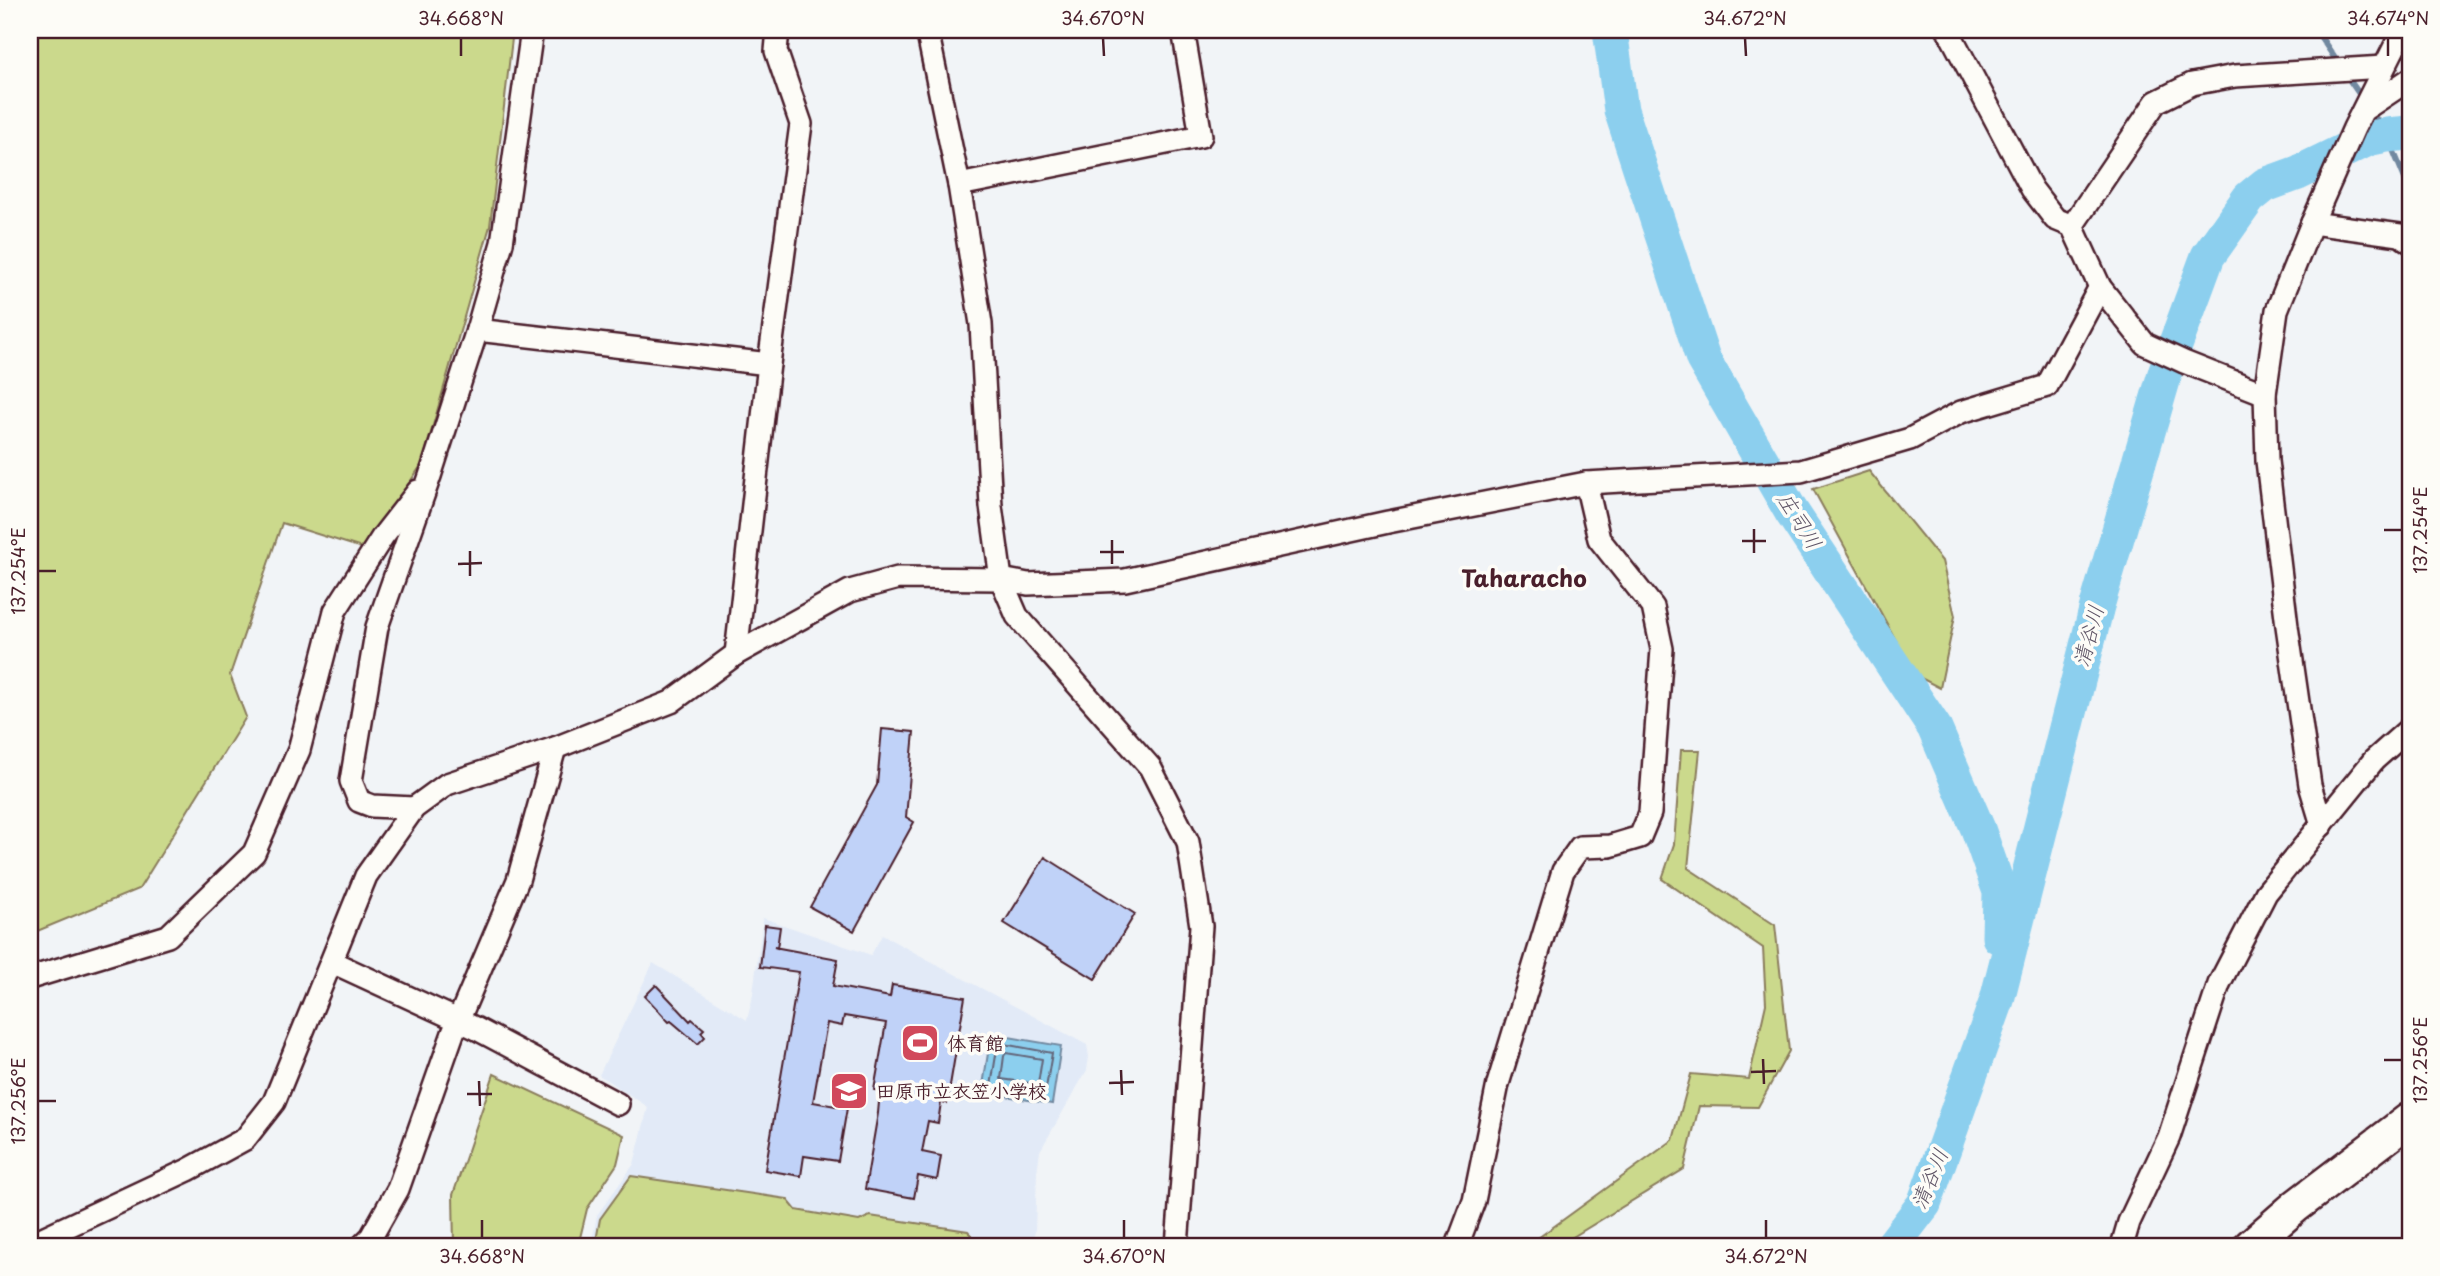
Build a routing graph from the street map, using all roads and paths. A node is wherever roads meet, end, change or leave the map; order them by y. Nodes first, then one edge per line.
1 (532, 30) edge
2 (778, 30) edge
3 (927, 30) edge
4 (1183, 30) edge
5 (1948, 30) edge
6 (2403, 30) edge
7 (2385, 67) junction
8 (2410, 79) edge
9 (2359, 119) junction
10 (959, 185) junction
11 (2312, 223) junction
12 (2072, 226) junction
13 (2410, 242) edge
14 (2100, 287) junction
15 (477, 330) junction
16 (769, 364) junction
17 (2265, 394) junction
18 (430, 476) junction
19 (1586, 483) junction
20 (1001, 579) junction
21 (736, 654) junction
22 (2410, 728) edge
23 (555, 748) junction
24 (414, 808) junction
25 (2322, 825) junction
26 (332, 962) junction
27 (30, 978) edge
28 (460, 1021) junction
29 (618, 1104) dead end
30 (2410, 1119) edge
31 (30, 1244) edge
32 (362, 1246) edge
33 (1177, 1246) edge
34 (1457, 1246) edge
35 (2122, 1246) edge
36 (2250, 1246) edge

1 - 15 street
2 - 16 street
3 - 10 street
4 - 10 street
5 - 12 street
6 - 7 street
7 - 9 street
7 - 12 street
8 - 9 street
9 - 11 street
10 - 20 street
11 - 13 street
11 - 17 street
12 - 14 street
14 - 17 street
14 - 19 street
15 - 16 street
15 - 18 street
16 - 21 street
17 - 25 street
18 - 24 street
18 - 27 street
19 - 20 street
19 - 34 street
20 - 21 street
20 - 33 street
21 - 23 street
22 - 25 street
23 - 24 street
23 - 28 street
24 - 26 street
25 - 35 street
26 - 28 street
26 - 31 street
28 - 29 street
28 - 32 street
30 - 36 street

